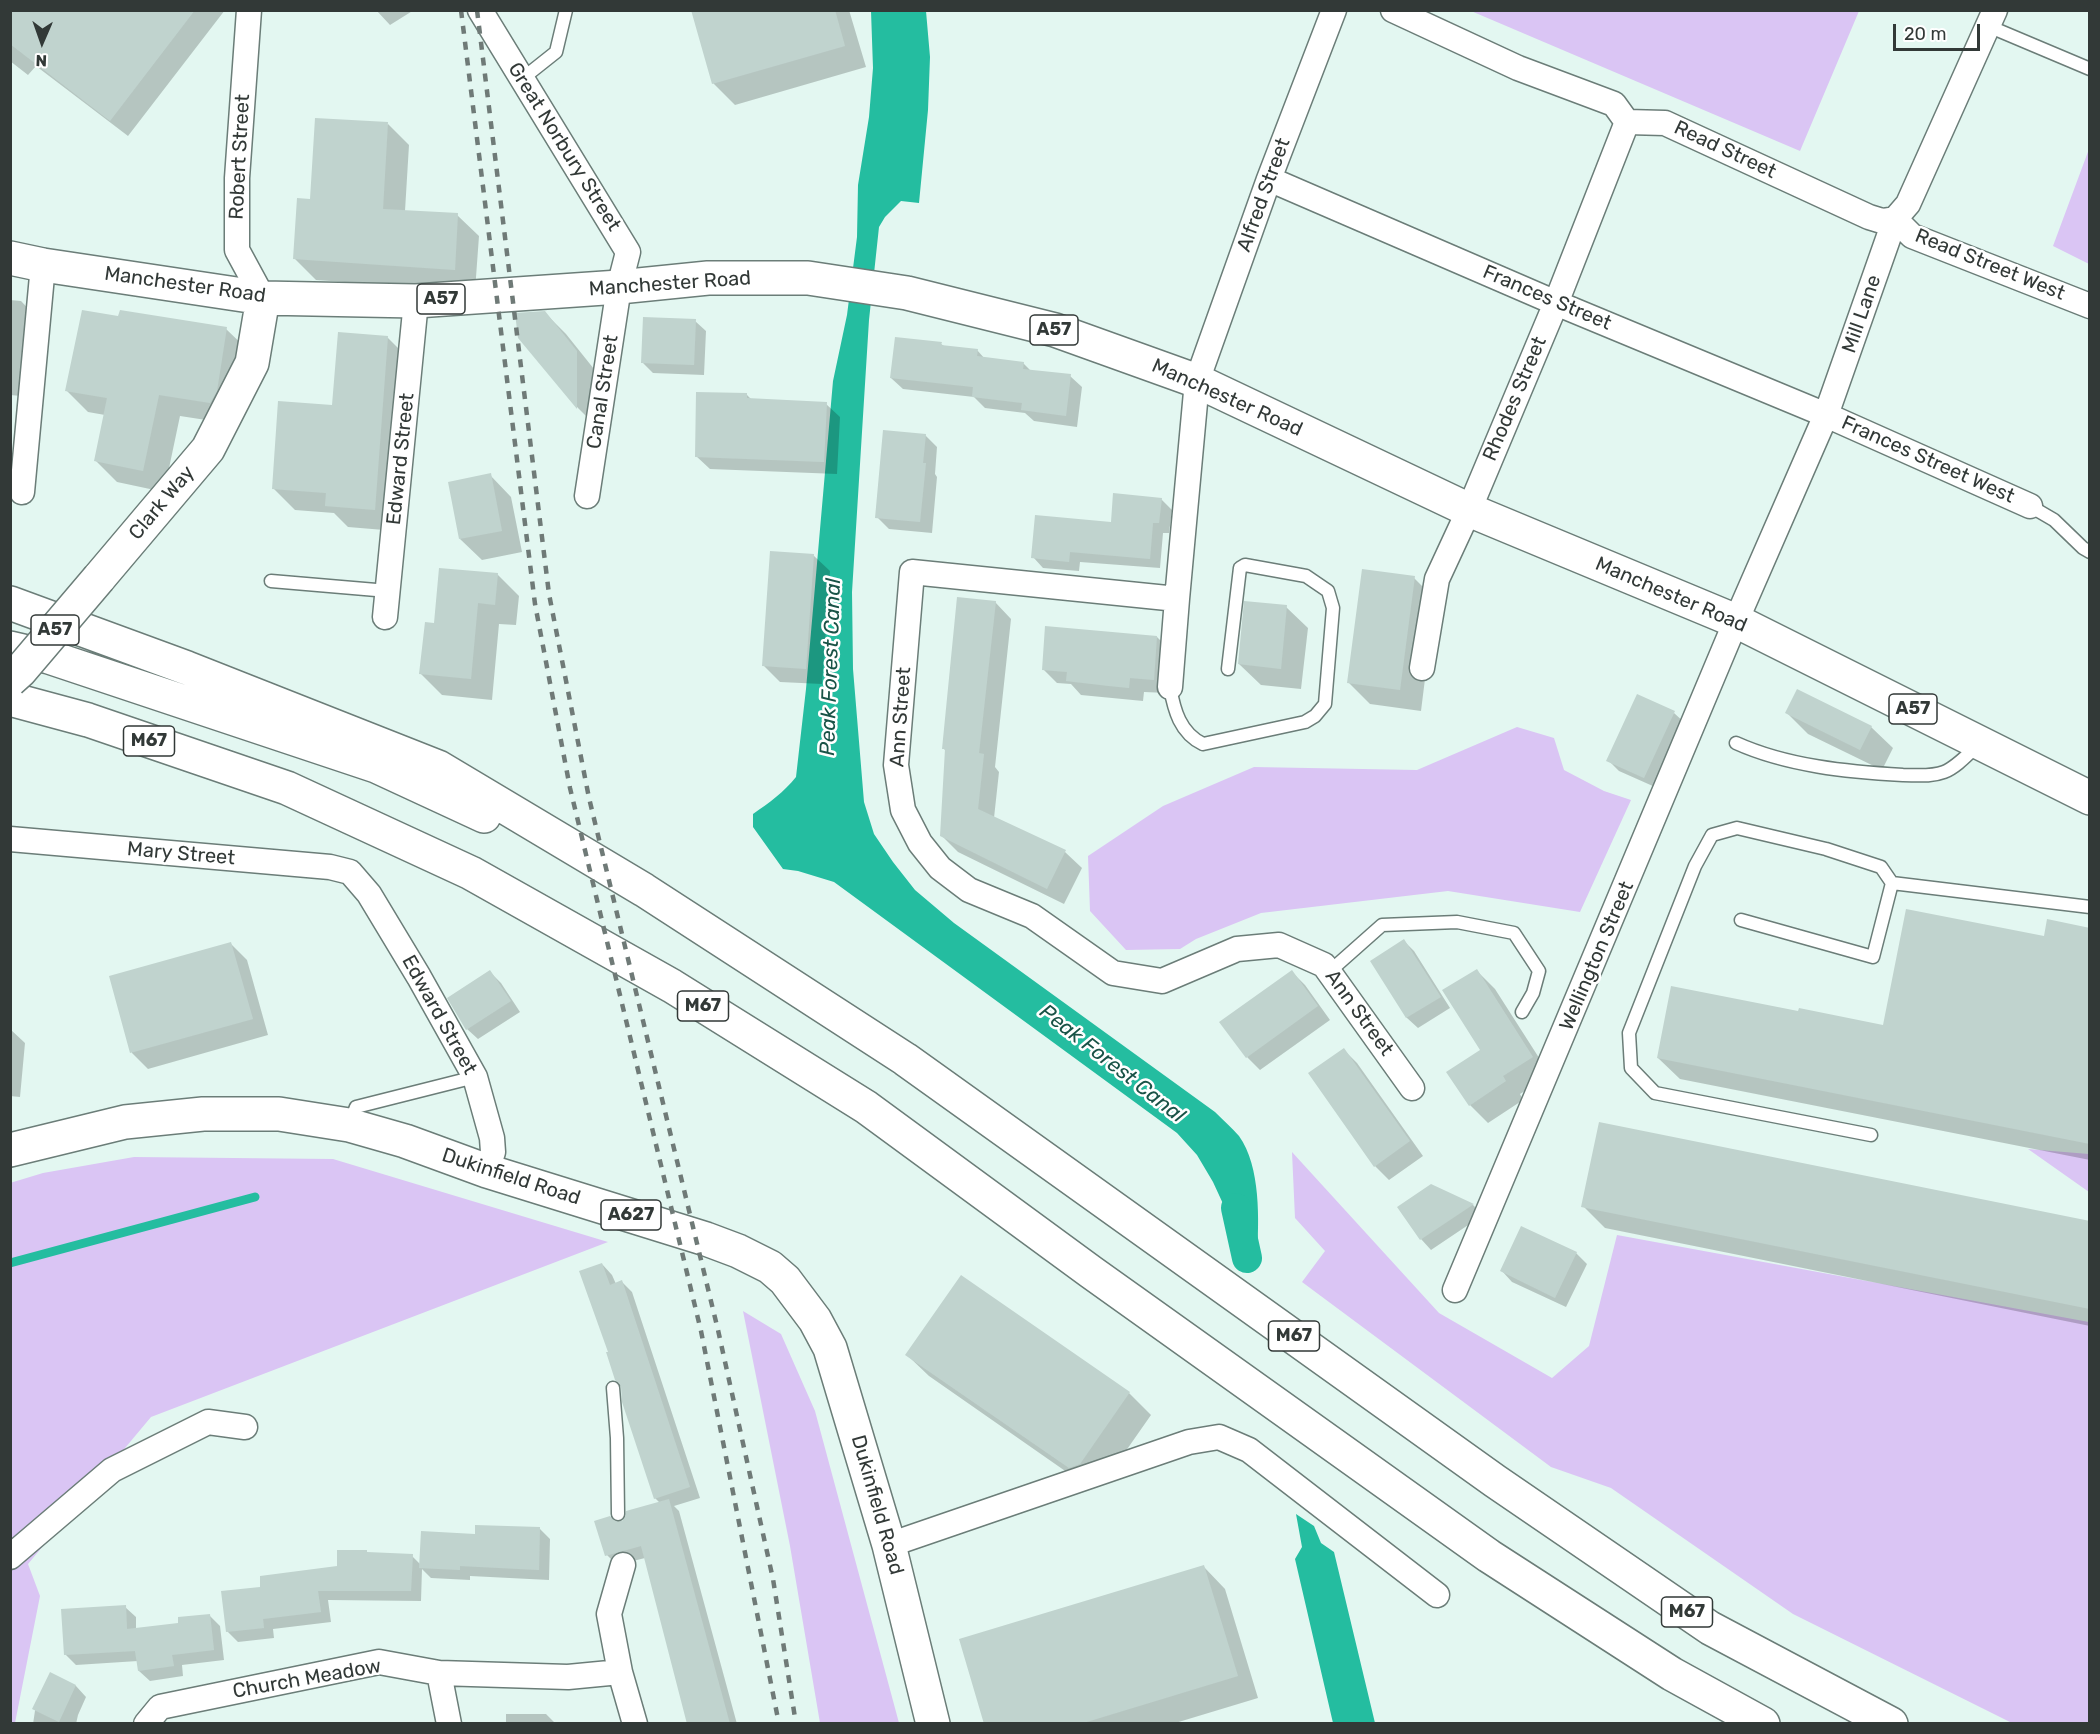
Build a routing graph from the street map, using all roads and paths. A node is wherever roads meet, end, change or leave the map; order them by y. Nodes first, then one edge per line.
1 (249, 10) edge
2 (480, 10) edge
3 (566, 10) edge
4 (1393, 10) edge
5 (1333, 11) edge
6 (1991, 18) edge
7 (2090, 69) edge
8 (522, 79) junction
9 (1627, 122) junction
10 (1269, 179) junction
11 (1895, 219) junction
12 (10, 258) edge
13 (43, 265) junction
14 (619, 287) junction
15 (263, 298) junction
16 (416, 301) junction
17 (1556, 303) junction
18 (2090, 306) edge
19 (1197, 381) junction
20 (1826, 415) junction
21 (22, 492) dead end
22 (587, 496) dead end
23 (2030, 506) joint
24 (1469, 510) junction
25 (2090, 552) edge
26 (271, 581) dead end
27 (388, 591) junction
28 (1177, 599) junction
29 (10, 603) edge
30 (385, 617) dead end
31 (1737, 621) junction
32 (10, 648) edge
33 (1422, 668) dead end
34 (1228, 669) dead end
35 (10, 680) edge
36 (1170, 687) joint
37 (10, 699) edge
38 (10, 721) edge
39 (1736, 743) dead end
40 (1980, 743) junction
41 (287, 788) junction
42 (2090, 798) edge
43 (10, 839) edge
44 (350, 872) joint
45 (1892, 883) junction
46 (644, 890) junction
47 (2090, 907) edge
48 (1741, 920) dead end
49 (1329, 972) junction
50 (1522, 1012) dead end
51 (475, 1077) junction
52 (1412, 1088) dead end
53 (349, 1125) junction
54 (1871, 1135) dead end
55 (10, 1150) edge
56 (488, 1171) junction
57 (1455, 1290) dead end
58 (613, 1388) dead end
59 (245, 1427) dead end
60 (618, 1514) dead end
61 (889, 1545) junction
62 (10, 1557) edge
63 (625, 1558) dead end
64 (1437, 1595) dead end
65 (620, 1672) junction
66 (439, 1673) junction
67 (146, 1724) edge
68 (449, 1724) edge
69 (635, 1724) edge
70 (933, 1724) edge
71 (1763, 1724) edge
72 (1891, 1724) edge

1 - 15 street, Robert Street
2 - 8 street, Great Norbury Street
3 - 8 lane
4 - 9 street
5 - 10 street, Alfred Street
6 - 7 lane
6 - 11 street, Mill Lane
8 - 14 street, Great Norbury Street
9 - 11 street, Read Street
9 - 17 street, Rhodes Street
10 - 17 street, Frances Street
10 - 19 street, Alfred Street
11 - 18 street, Read Street West
11 - 20 street, Mill Lane
12 - 13 main road, Manchester Road / A57
13 - 15 main road, Manchester Road / A57
13 - 21 street
14 - 16 main road, Manchester Road / A57
14 - 19 main road, Manchester Road / A57
14 - 22 street, Canal Street
15 - 16 main road, Manchester Road / A57
15 - 35 main road, Clark Way / A57, bridge
16 - 27 street, Edward Street
17 - 20 street, Frances Street
17 - 24 street, Rhodes Street
19 - 24 main road, Manchester Road / A57
19 - 28 street
20 - 23 street, Frances Street West
20 - 31 street, Mill Lane
23 - 25 lane
24 - 31 main road, Manchester Road / A57
24 - 33 street, Rhodes Street
26 - 27 lane
27 - 30 street, Edward Street
28 - 36 street
28 - 49 street, Ann Street
29 - 46 main road, M67
31 - 40 main road, Manchester Road / A57
31 - 57 street, Wellington Street
32 - 46 main road, M67
34 - 36 lane
37 - 41 main road, M67
38 - 41 main road, M67
39 - 40 lane
40 - 42 main road, Manchester Road / A57
41 - 71 main road, M67
43 - 44 street, Mary Street
44 - 51 street, Edward Street
45 - 47 lane
45 - 48 lane
45 - 54 lane
46 - 72 main road, M67
49 - 50 lane
49 - 52 street, Ann Street
51 - 53 lane
51 - 56 street, Edward Street
53 - 55 main road, Dukinfield Road / A627
53 - 56 main road, Dukinfield Road / A627
56 - 61 main road, Dukinfield Road / A627
58 - 60 lane
59 - 62 street
61 - 64 street
61 - 70 main road, Dukinfield Road / A627
63 - 65 street
65 - 66 street, Church Meadow
65 - 69 street
66 - 67 street, Church Meadow
66 - 68 street

